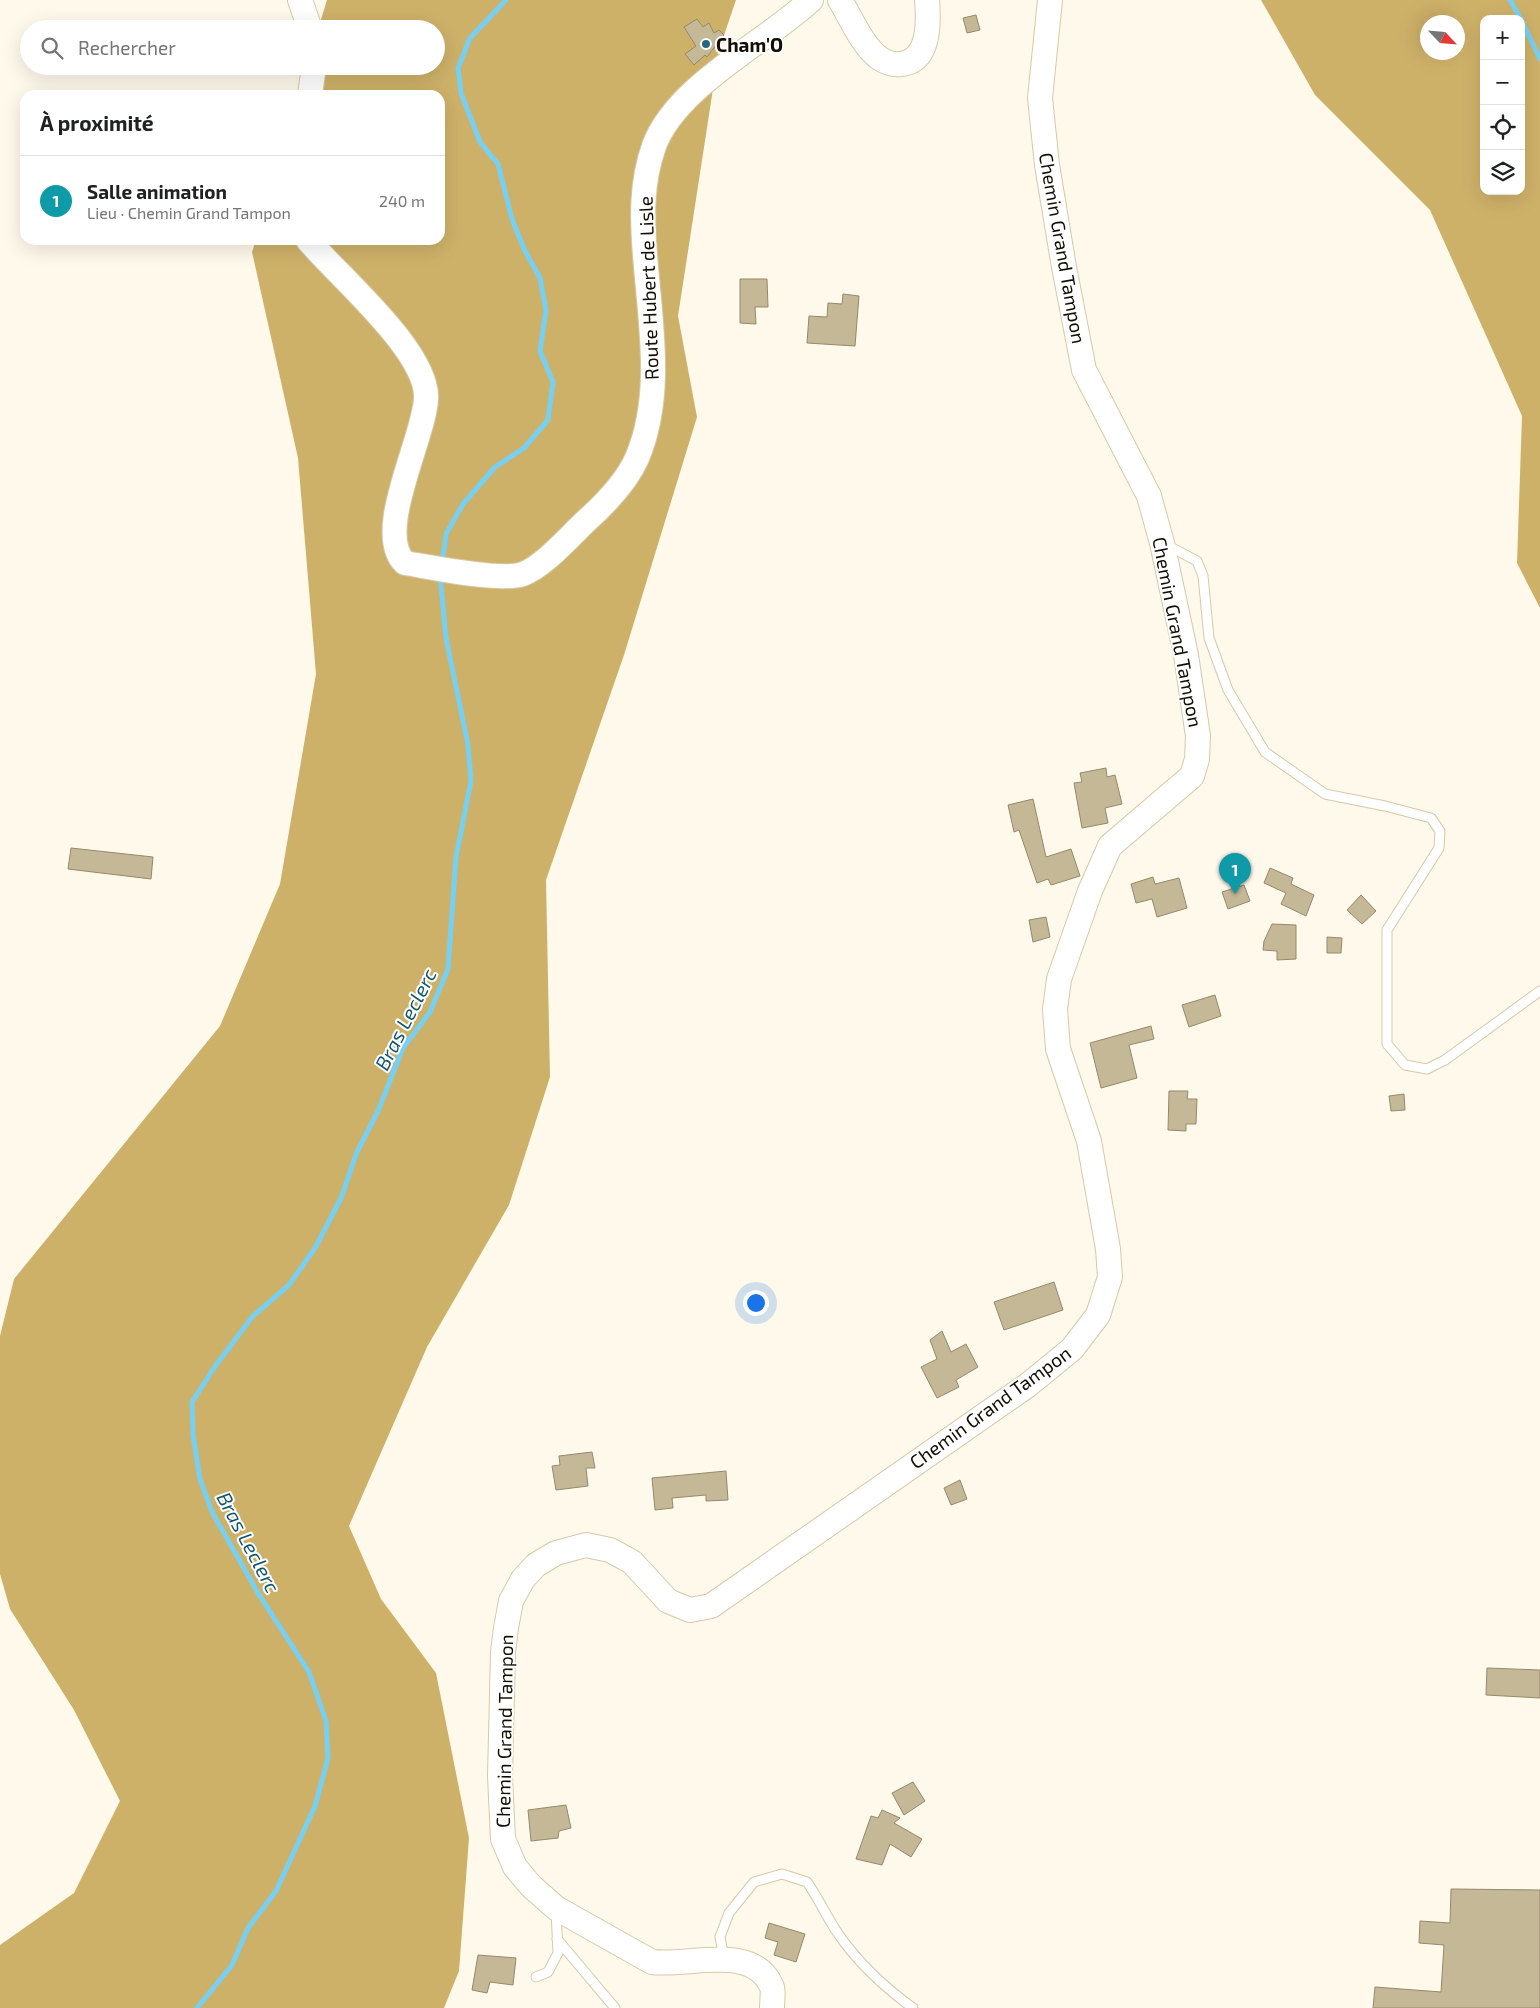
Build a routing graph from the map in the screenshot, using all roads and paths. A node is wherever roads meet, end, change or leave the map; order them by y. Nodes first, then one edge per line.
1 (300, 0) edge
2 (812, 0) edge
3 (840, 0) edge
4 (927, 0) edge
5 (1050, 0) edge
6 (307, 20) edge
7 (313, 75) edge
8 (311, 90) edge
9 (313, 245) edge
10 (1162, 543) junction
11 (1540, 990) edge
12 (556, 1908) junction
13 (557, 1939) junction
14 (724, 1959) junction
15 (536, 1977) dead end
16 (615, 2008) edge
17 (772, 2008) edge
18 (913, 2008) edge

1 - 6 main road
2 - 9 main road, Route Hubert de Lisle
3 - 4 main road
5 - 10 main road, Chemin Grand Tampon
7 - 8 main road
10 - 11 lane
10 - 12 main road, Chemin Grand Tampon
12 - 13 lane
12 - 14 main road, Chemin Grand Tampon
13 - 15 lane
13 - 16 lane
14 - 17 main road, Chemin Grand Tampon
14 - 18 lane

